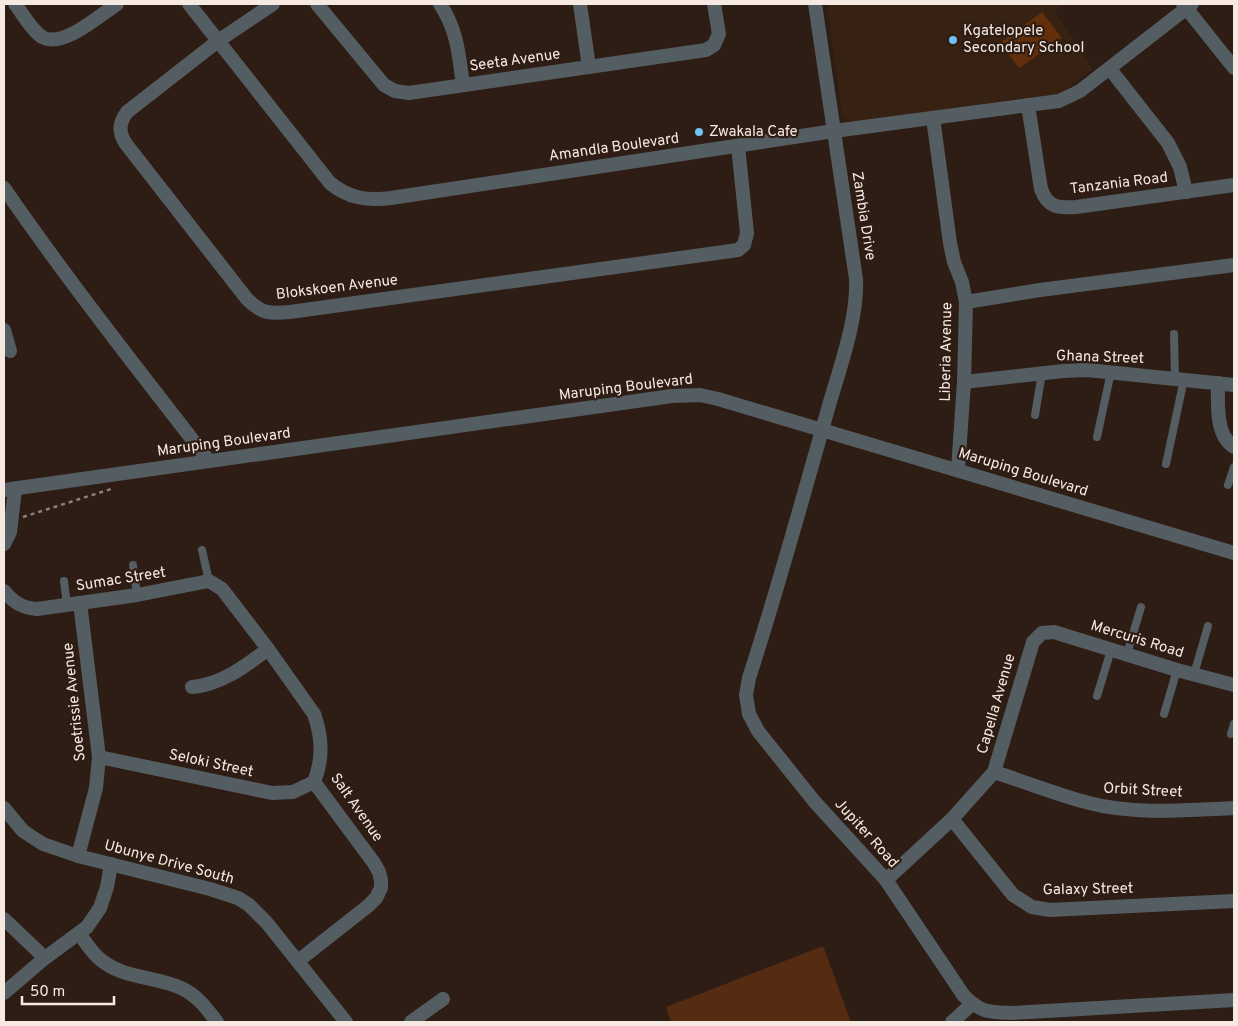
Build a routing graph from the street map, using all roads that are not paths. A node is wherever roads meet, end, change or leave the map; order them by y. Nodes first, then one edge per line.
1 (15, 4) edge
2 (117, 4) edge
3 (189, 4) edge
4 (273, 4) edge
5 (317, 4) edge
6 (440, 4) edge
7 (580, 4) edge
8 (714, 4) edge
9 (815, 4) edge
10 (1187, 5) edge
11 (218, 41) junction
12 (588, 67) junction
13 (1234, 68) edge
14 (1110, 69) junction
15 (463, 85) junction
16 (1028, 105) junction
17 (933, 118) junction
18 (834, 131) junction
19 (738, 146) junction
20 (1234, 185) edge
21 (4, 188) edge
22 (1186, 192) junction
23 (1234, 265) edge
24 (966, 302) junction
25 (4, 330) edge
26 (1174, 334) dead end
27 (10, 351) dead end
28 (1111, 372) junction
29 (1042, 373) junction
30 (1179, 379) junction
31 (964, 382) junction
32 (1218, 383) junction
33 (1234, 385) edge
34 (1035, 415) dead end
35 (822, 430) junction
36 (1097, 438) dead end
37 (1234, 447) edge
38 (209, 461) junction
39 (1166, 464) dead end
40 (1234, 466) edge
41 (958, 470) junction
42 (1228, 485) dead end
43 (9, 489) edge
44 (8, 522) edge
45 (4, 544) edge
46 (202, 550) dead end
47 (1234, 552) edge
48 (133, 565) dead end
49 (64, 581) dead end
50 (209, 581) junction
51 (4, 591) edge
52 (137, 595) junction
53 (74, 604) junction
54 (1141, 606) dead end
55 (1208, 626) dead end
56 (1033, 642) joint
57 (268, 649) junction
58 (1111, 650) junction
59 (1127, 654) junction
60 (1177, 670) junction
61 (1194, 674) junction
62 (1234, 685) edge
63 (192, 687) dead end
64 (1097, 696) dead end
65 (1164, 714) dead end
66 (1234, 724) edge
67 (1231, 734) dead end
68 (99, 758) junction
69 (994, 772) junction
70 (314, 782) junction
71 (4, 808) edge
72 (1234, 808) edge
73 (952, 820) junction
74 (78, 856) junction
75 (111, 864) junction
76 (886, 880) junction
77 (1234, 901) edge
78 (4, 919) edge
79 (79, 933) junction
80 (45, 958) junction
81 (298, 961) junction
82 (4, 993) edge
83 (443, 998) dead end
84 (1234, 1000) edge
85 (972, 1004) junction
86 (217, 1022) edge
87 (346, 1022) edge
88 (411, 1022) edge
89 (952, 1022) edge

1 - 2 street
3 - 11 street, Amandla Boulevard
4 - 11 street, Blokskoen Avenue
5 - 15 street, Seeta Avenue
6 - 15 street
7 - 12 street
8 - 12 street, Seeta Avenue
9 - 18 street, Zambia Drive
10 - 13 street
10 - 14 street, Amandla Boulevard
11 - 19 street, Amandla Boulevard
11 - 19 street, Blokskoen Avenue
12 - 15 street, Seeta Avenue
14 - 16 street, Amandla Boulevard
14 - 22 street
16 - 17 street, Amandla Boulevard
16 - 22 street, Tanzania Road
17 - 18 street, Amandla Boulevard
17 - 24 street, Liberia Avenue
18 - 19 street, Amandla Boulevard
18 - 35 street, Zambia Drive
20 - 22 street, Tanzania Road
21 - 38 street
23 - 24 street
24 - 31 street, Liberia Avenue
25 - 27 street
26 - 30 lane
28 - 29 street, Ghana Street
28 - 30 street, Ghana Street
28 - 36 lane
29 - 31 street, Ghana Street
29 - 34 lane
30 - 32 street, Ghana Street
30 - 39 lane
31 - 41 street, Liberia Avenue
32 - 33 street, Ghana Street
32 - 37 street
35 - 38 street, Maruping Boulevard
35 - 41 street, Maruping Boulevard
35 - 76 street, Jupiter Road
38 - 43 street, Maruping Boulevard
40 - 42 lane
41 - 47 street, Maruping Boulevard
43 - 44 street
44 - 45 street
46 - 50 lane
48 - 52 lane
49 - 53 lane
50 - 52 street, Sumac Street
50 - 57 street, Salt Avenue
51 - 53 street, Sumac Street
52 - 53 street, Sumac Street
53 - 68 street, Soetrissie Avenue
54 - 59 lane
55 - 61 lane
56 - 58 street, Mercuris Road
56 - 69 street, Capella Avenue
57 - 63 street
57 - 70 street, Salt Avenue
58 - 59 street, Mercuris Road
58 - 64 lane
59 - 60 street, Mercuris Road
60 - 61 street, Mercuris Road
60 - 65 lane
61 - 62 street, Mercuris Road
66 - 67 lane
68 - 70 street, Seloki Street
68 - 74 street, Soetrissie Avenue
69 - 72 street, Orbit Street
69 - 73 street, Capella Avenue
70 - 81 street, Salt Avenue
71 - 74 street, Ubunye Drive South
73 - 76 street, Capella Avenue
73 - 77 street, Galaxy Street
74 - 75 street, Ubunye Drive South
75 - 79 street
75 - 81 street, Ubunye Drive South
76 - 85 street, Jupiter Road
78 - 80 street
79 - 80 street
79 - 86 street
80 - 82 street
81 - 87 street, Ubunye Drive South
83 - 88 street
84 - 85 street
85 - 89 street

